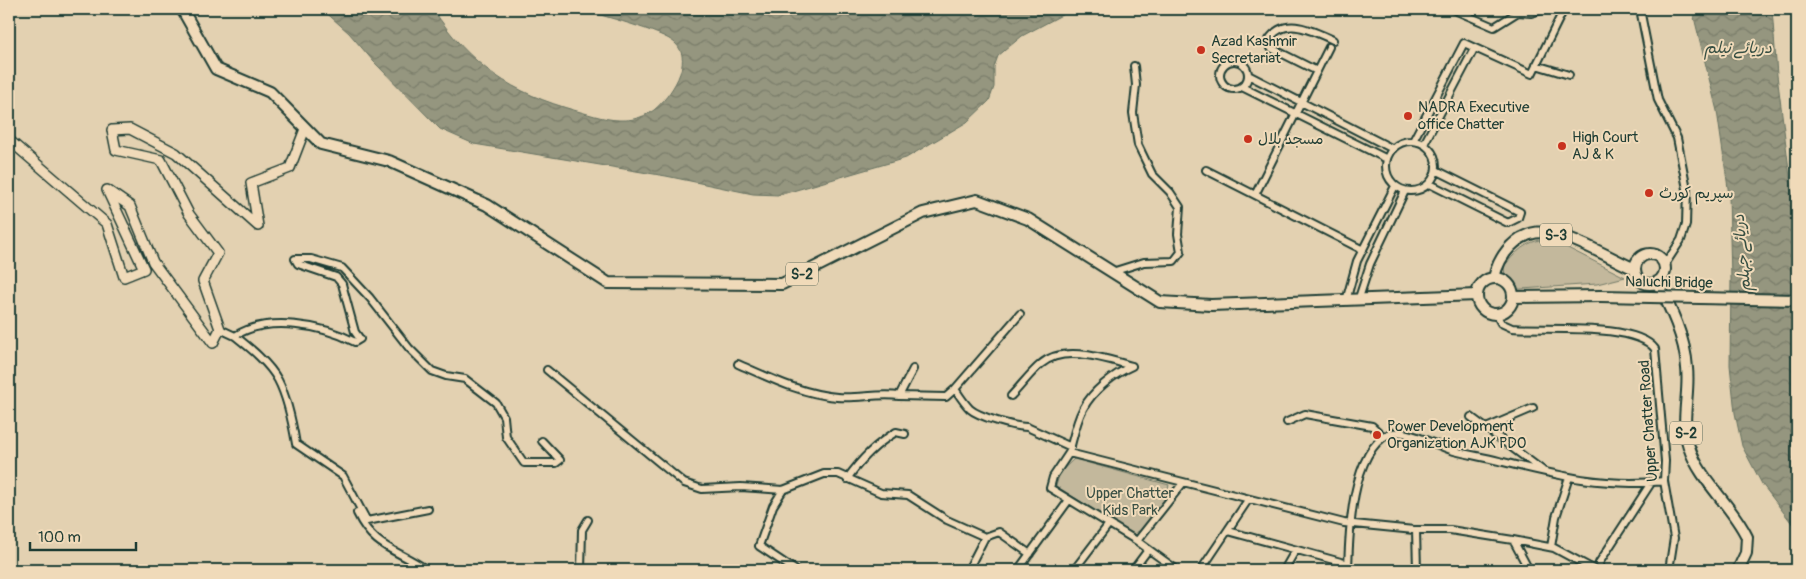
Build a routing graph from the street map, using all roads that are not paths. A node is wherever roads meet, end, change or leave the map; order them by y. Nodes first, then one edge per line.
1 (182, 9) edge
2 (1452, 9) edge
3 (1545, 9) edge
4 (1564, 9) edge
5 (1640, 9) edge
6 (1333, 40) dead end
7 (1330, 47) dead end
8 (1474, 49) junction
9 (1536, 65) junction
10 (1134, 66) dead end
11 (1317, 71) junction
12 (1248, 75) junction
13 (1569, 75) dead end
14 (1242, 87) junction
15 (1300, 102) junction
16 (1295, 114) junction
17 (306, 129) junction
18 (9, 140) edge
19 (1412, 141) junction
20 (1424, 144) junction
21 (1393, 149) junction
22 (1387, 159) junction
23 (1206, 170) dead end
24 (1436, 170) junction
25 (1430, 184) junction
26 (1395, 186) junction
27 (1405, 191) junction
28 (1255, 194) junction
29 (1363, 250) junction
30 (1664, 266) junction
31 (1635, 269) junction
32 (1112, 272) junction
33 (1494, 278) junction
34 (1657, 282) junction
35 (1477, 296) junction
36 (1513, 297) junction
37 (1797, 300) edge
38 (1358, 301) junction
39 (1346, 302) junction
40 (1020, 314) dead end
41 (1496, 314) junction
42 (220, 329) junction
43 (234, 336) junction
44 (738, 364) dead end
45 (913, 369) dead end
46 (547, 370) dead end
47 (955, 389) junction
48 (899, 396) junction
49 (1012, 396) dead end
50 (1532, 408) dead end
51 (1471, 417) dead end
52 (1287, 422) dead end
53 (1486, 428) junction
54 (905, 434) dead end
55 (1384, 437) junction
56 (542, 442) dead end
57 (1070, 450) junction
58 (1545, 472) junction
59 (1569, 477) junction
60 (848, 479) junction
61 (1664, 481) junction
62 (1183, 483) junction
63 (1651, 483) junction
64 (783, 490) junction
65 (351, 491) junction
66 (1070, 500) junction
67 (1248, 500) junction
68 (428, 509) dead end
69 (588, 520) dead end
70 (1109, 524) junction
71 (1349, 524) junction
72 (1416, 530) junction
73 (1228, 531) junction
74 (985, 537) junction
75 (1513, 540) junction
76 (1137, 541) junction
77 (1551, 547) junction
78 (1148, 550) junction
79 (1295, 551) junction
80 (1030, 554) junction
81 (1348, 567) edge
82 (428, 570) edge
83 (581, 570) edge
84 (795, 570) edge
85 (968, 570) edge
86 (1018, 570) edge
87 (1074, 570) edge
88 (1133, 570) edge
89 (1176, 570) edge
90 (1201, 570) edge
91 (1284, 570) edge
92 (1417, 570) edge
93 (1529, 570) edge
94 (1595, 570) edge
95 (1600, 570) edge
96 (1669, 570) edge
97 (1738, 570) edge

1 - 17 highway, S-2
2 - 3 street
4 - 9 street
5 - 30 street
6 - 11 street
7 - 11 street
8 - 9 street
8 - 19 street
8 - 20 street
9 - 13 street
10 - 32 street
11 - 15 street
12 - 14 street
12 - 14 street
12 - 15 street
14 - 16 street
15 - 16 street
15 - 21 street
16 - 22 street
16 - 28 street
17 - 32 highway, S-2
17 - 42 main road
18 - 42 main road
19 - 20 street
19 - 21 street
20 - 24 street
21 - 22 street
22 - 26 street
23 - 28 street
24 - 25 street
24 - 25 street
25 - 27 street
26 - 27 street
26 - 29 street
27 - 38 street
28 - 29 street
29 - 39 street
30 - 31 highway
30 - 34 highway
31 - 33 highway, S-3
31 - 34 highway
32 - 39 highway, S-2
33 - 35 highway
33 - 36 highway
34 - 97 highway, S-2
35 - 38 highway, S-2
35 - 41 highway
36 - 37 highway, Naluchi Bridge, bridge
36 - 41 highway
38 - 39 highway, S-2
40 - 47 street
41 - 61 street, Upper Chatter Road
42 - 43 street
43 - 56 street
43 - 65 street
44 - 48 street
45 - 48 street
46 - 64 street
47 - 48 street
47 - 57 street
49 - 57 street
50 - 53 street
51 - 53 street
52 - 55 street
53 - 58 street
54 - 60 street
55 - 58 street
55 - 71 street
57 - 62 street
57 - 66 street
58 - 59 street
59 - 63 street
59 - 77 street
60 - 64 street
60 - 74 street
61 - 63 street
61 - 96 street, Upper Chatter Road
62 - 67 street
62 - 76 street
63 - 95 street
64 - 84 street
65 - 68 street
65 - 82 street
66 - 70 street
66 - 80 street
67 - 71 street
67 - 73 street
69 - 83 street
70 - 76 street
70 - 87 street
71 - 72 street
71 - 81 street
72 - 75 street
72 - 92 street
73 - 79 street
73 - 90 street
74 - 80 street
74 - 85 street
75 - 77 street
75 - 93 street
76 - 78 street
77 - 94 street
78 - 88 street
78 - 89 street
79 - 81 street
79 - 91 street
80 - 86 street

